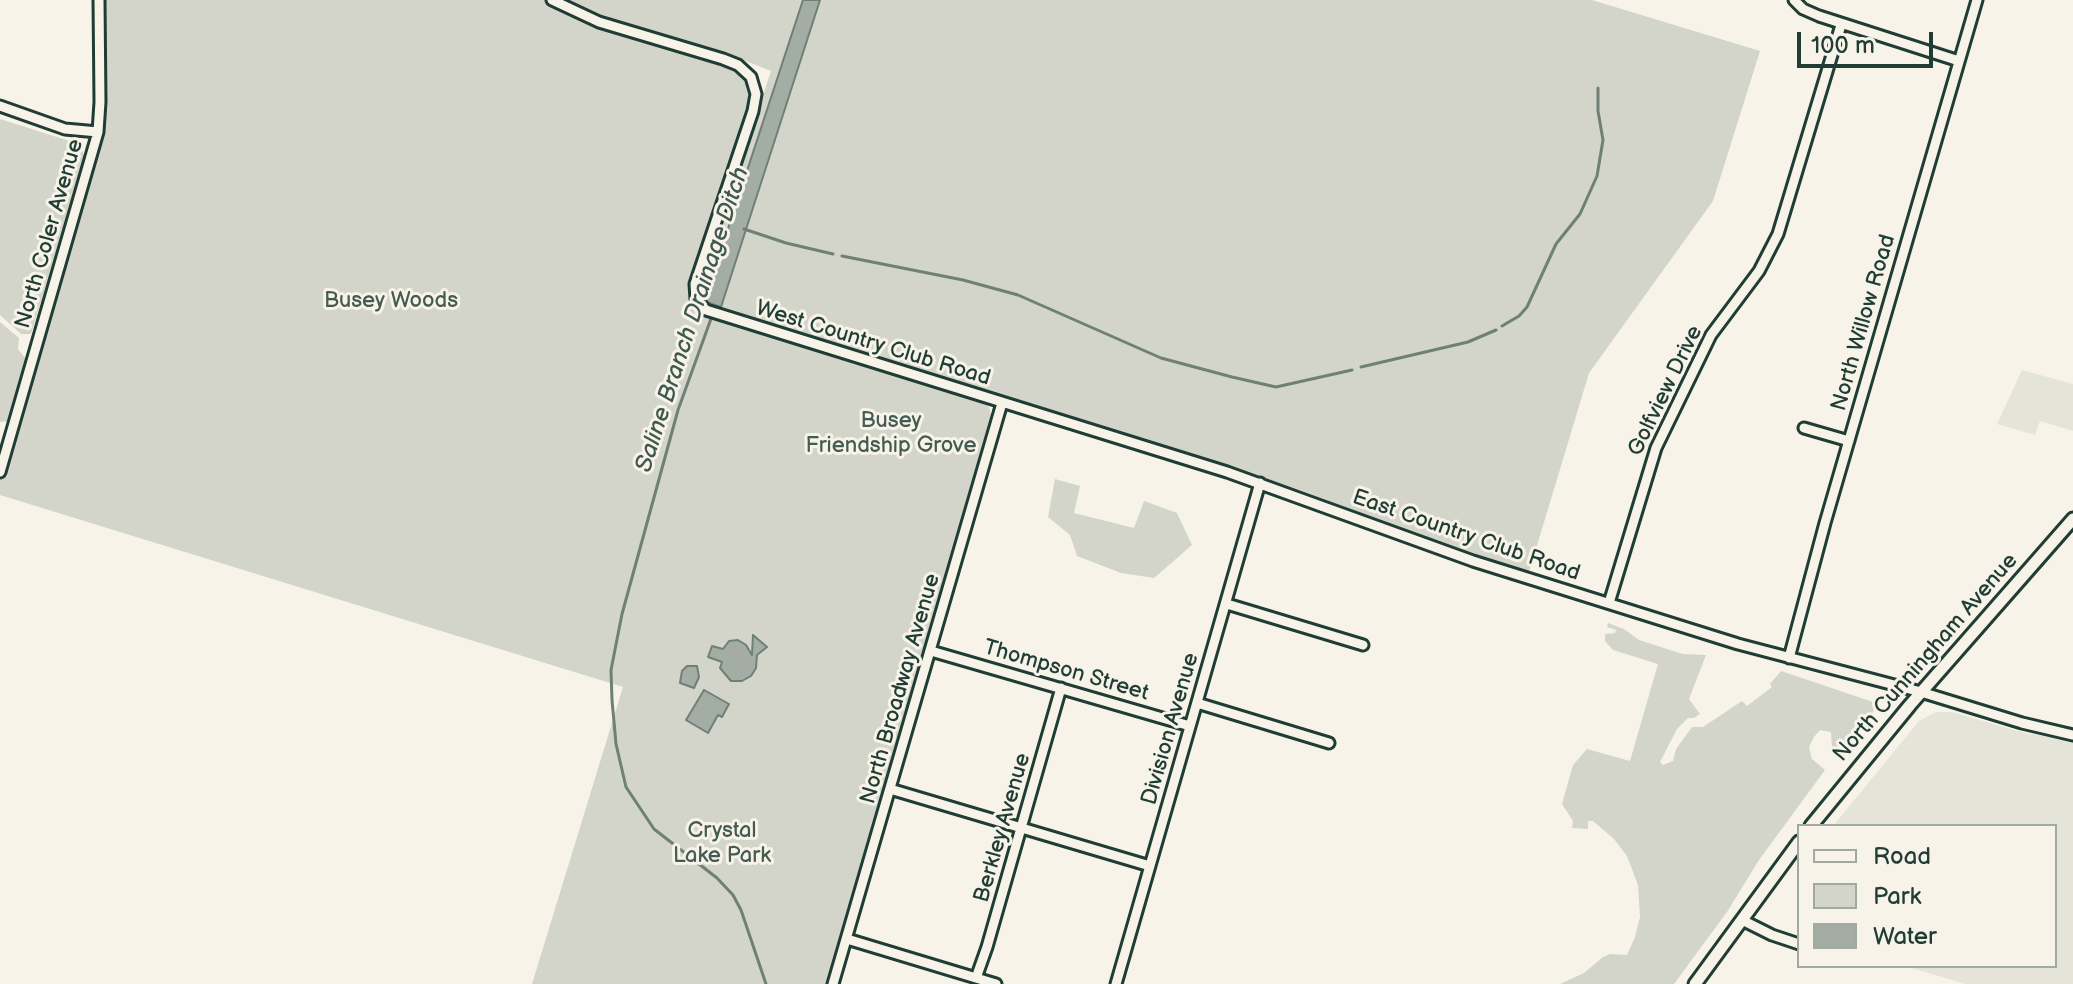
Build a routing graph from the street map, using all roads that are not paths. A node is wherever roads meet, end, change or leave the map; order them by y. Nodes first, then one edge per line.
1 (99, 0) edge
2 (552, 0) edge
3 (1794, 0) edge
4 (1977, 0) edge
5 (1841, 25) junction
6 (1959, 61) junction
7 (0, 106) edge
8 (98, 132) junction
9 (1002, 403) junction
10 (1804, 428) dead end
11 (1849, 441) junction
12 (0, 472) edge
13 (1260, 483) junction
14 (2073, 519) edge
15 (1609, 603) junction
16 (1227, 604) junction
17 (1363, 645) dead end
18 (931, 651) junction
19 (1789, 658) junction
20 (1061, 688) junction
21 (1921, 692) junction
22 (1197, 703) junction
23 (1190, 726) junction
24 (2073, 735) edge
25 (1329, 743) dead end
26 (890, 789) junction
27 (1813, 824) edge
28 (1022, 827) junction
29 (1797, 845) edge
30 (1150, 866) junction
31 (1742, 920) junction
32 (847, 939) junction
33 (1797, 943) edge
34 (976, 978) junction
35 (833, 984) edge
36 (996, 984) edge
37 (1116, 984) edge
38 (1695, 984) edge

1 - 8 street, North Coler Avenue
2 - 9 street, West Country Club Road
3 - 5 street
4 - 6 street, North Willow Road
5 - 6 street
5 - 15 street, Golfview Drive
6 - 11 street, North Willow Road
7 - 8 street
8 - 12 street, North Coler Avenue
9 - 13 street, East Country Club Road
9 - 18 street, North Broadway Avenue
10 - 11 street
11 - 19 street, North Willow Road
13 - 15 street, East Country Club Road
13 - 16 street, Division Avenue
14 - 21 main road, North Cunningham Avenue
15 - 19 street, East Country Club Road
16 - 17 street
16 - 22 street, Division Avenue
18 - 20 street, Thompson Street
18 - 26 street, North Broadway Avenue
19 - 21 street, East Country Club Road
20 - 23 street, Thompson Street
20 - 28 street, Berkley Avenue
21 - 24 street, East Country Club Road
21 - 27 main road, North Cunningham Avenue
22 - 23 street, Division Avenue
22 - 25 street
23 - 30 street, Division Avenue
26 - 28 street
26 - 32 street, North Broadway Avenue
28 - 30 street
28 - 34 street, Berkley Avenue
29 - 31 main road
30 - 37 street, Division Avenue
31 - 33 street
31 - 38 main road
32 - 34 street
32 - 35 street, North Broadway Avenue
34 - 36 street

